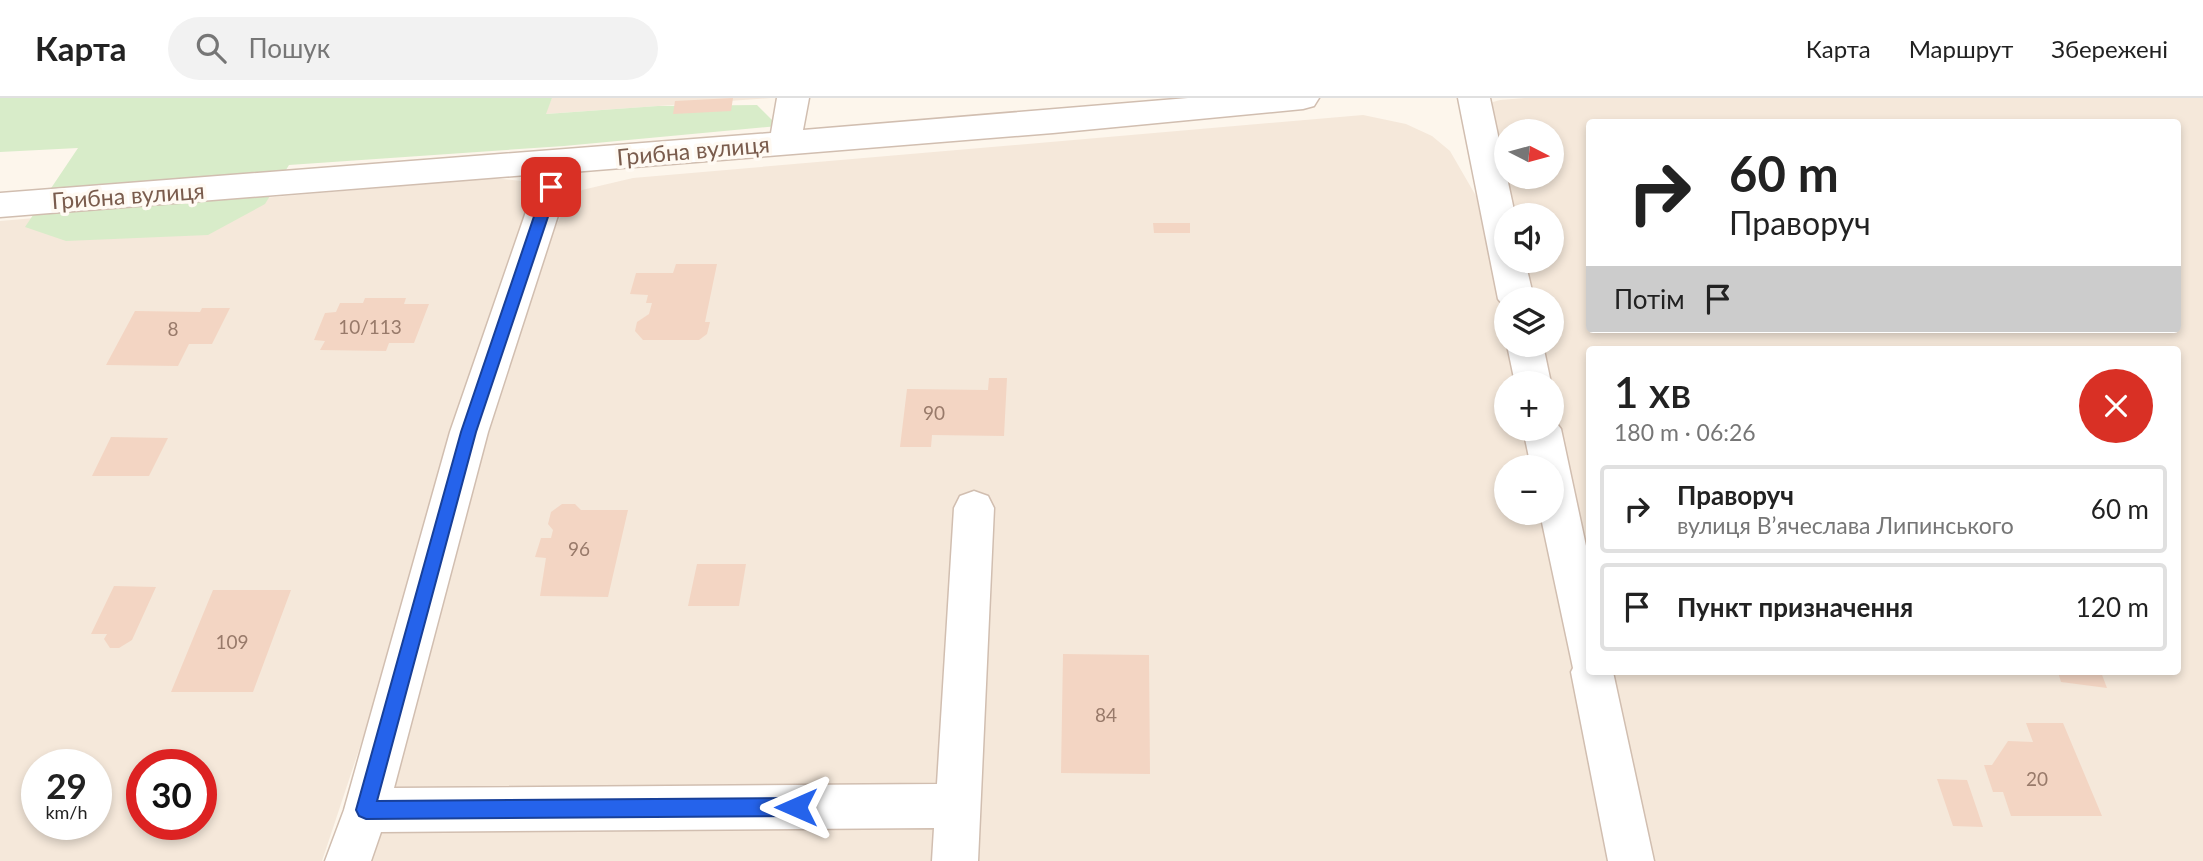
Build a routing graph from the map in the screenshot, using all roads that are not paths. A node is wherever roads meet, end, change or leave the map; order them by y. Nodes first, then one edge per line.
1 (793, 98) edge
2 (1303, 98) edge
3 (1474, 98) edge
4 (1185, 104) edge
5 (1051, 110) edge
6 (785, 142) junction
7 (559, 162) junction
8 (1496, 203) edge
9 (0, 205) edge
10 (974, 508) dead end
11 (1562, 525) edge
12 (1586, 642) edge
13 (1593, 675) edge
14 (958, 806) junction
15 (366, 810) junction
16 (348, 861) edge
17 (955, 861) edge
18 (1631, 861) edge

1 - 6 street
2 - 4 street, Грибна вулиця
3 - 8 street
4 - 5 street, Грибна вулиця
5 - 6 street, Грибна вулиця
6 - 7 street, Грибна вулиця
7 - 9 street, Грибна вулиця
7 - 15 street
10 - 14 street
11 - 12 street
13 - 18 street
14 - 15 street
14 - 17 street
15 - 16 street

